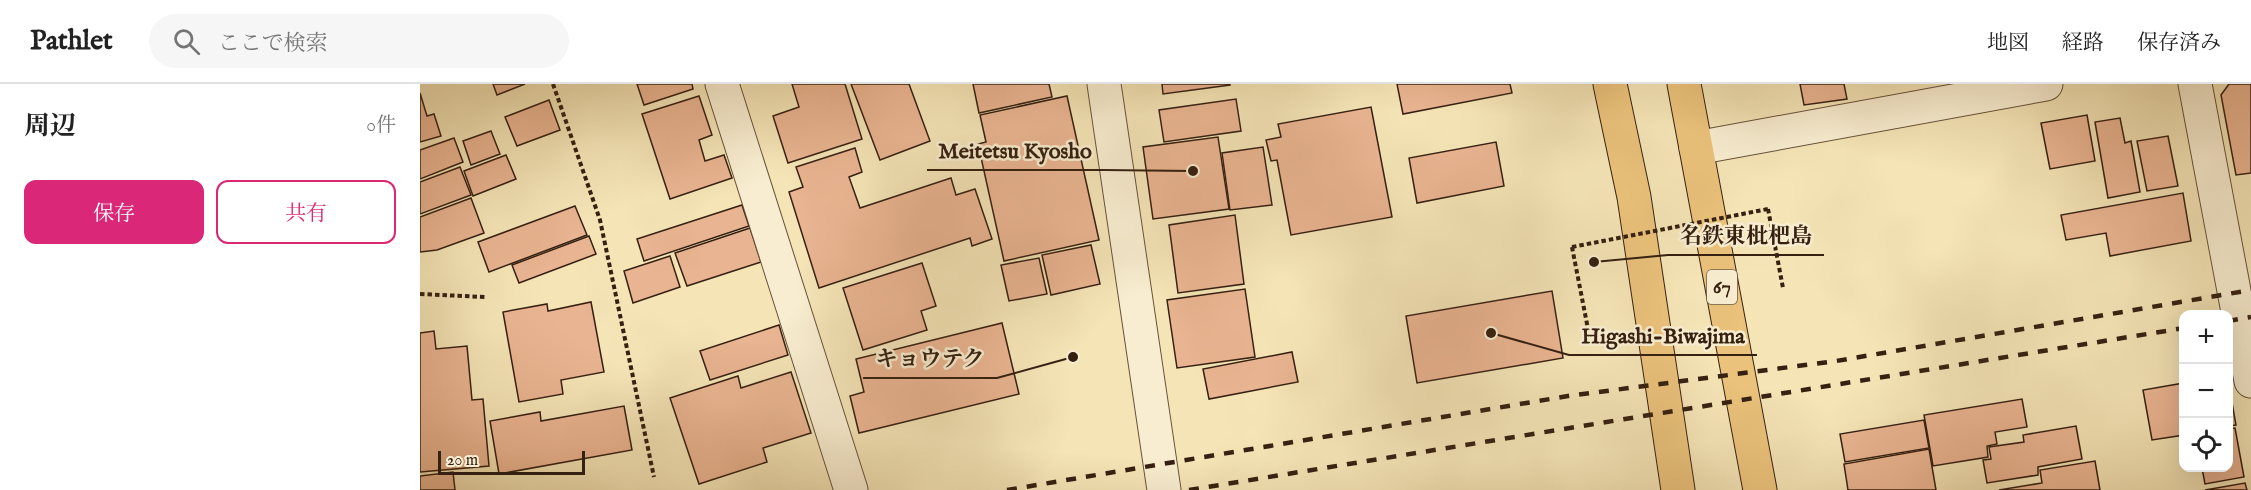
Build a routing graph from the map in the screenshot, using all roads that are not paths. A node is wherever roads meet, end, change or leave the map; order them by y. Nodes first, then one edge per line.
1 (722, 84) edge
2 (1104, 84) edge
3 (1610, 84) edge
4 (1684, 84) edge
5 (2046, 84) edge
6 (2195, 84) edge
7 (1696, 148) junction
8 (2251, 381) edge
9 (851, 490) edge
10 (1164, 490) edge
11 (1678, 490) edge
12 (1760, 490) edge

1 - 9 street
2 - 10 street
3 - 11 main road
4 - 7 main road, 67
5 - 7 street
6 - 8 street
7 - 12 main road, 67

